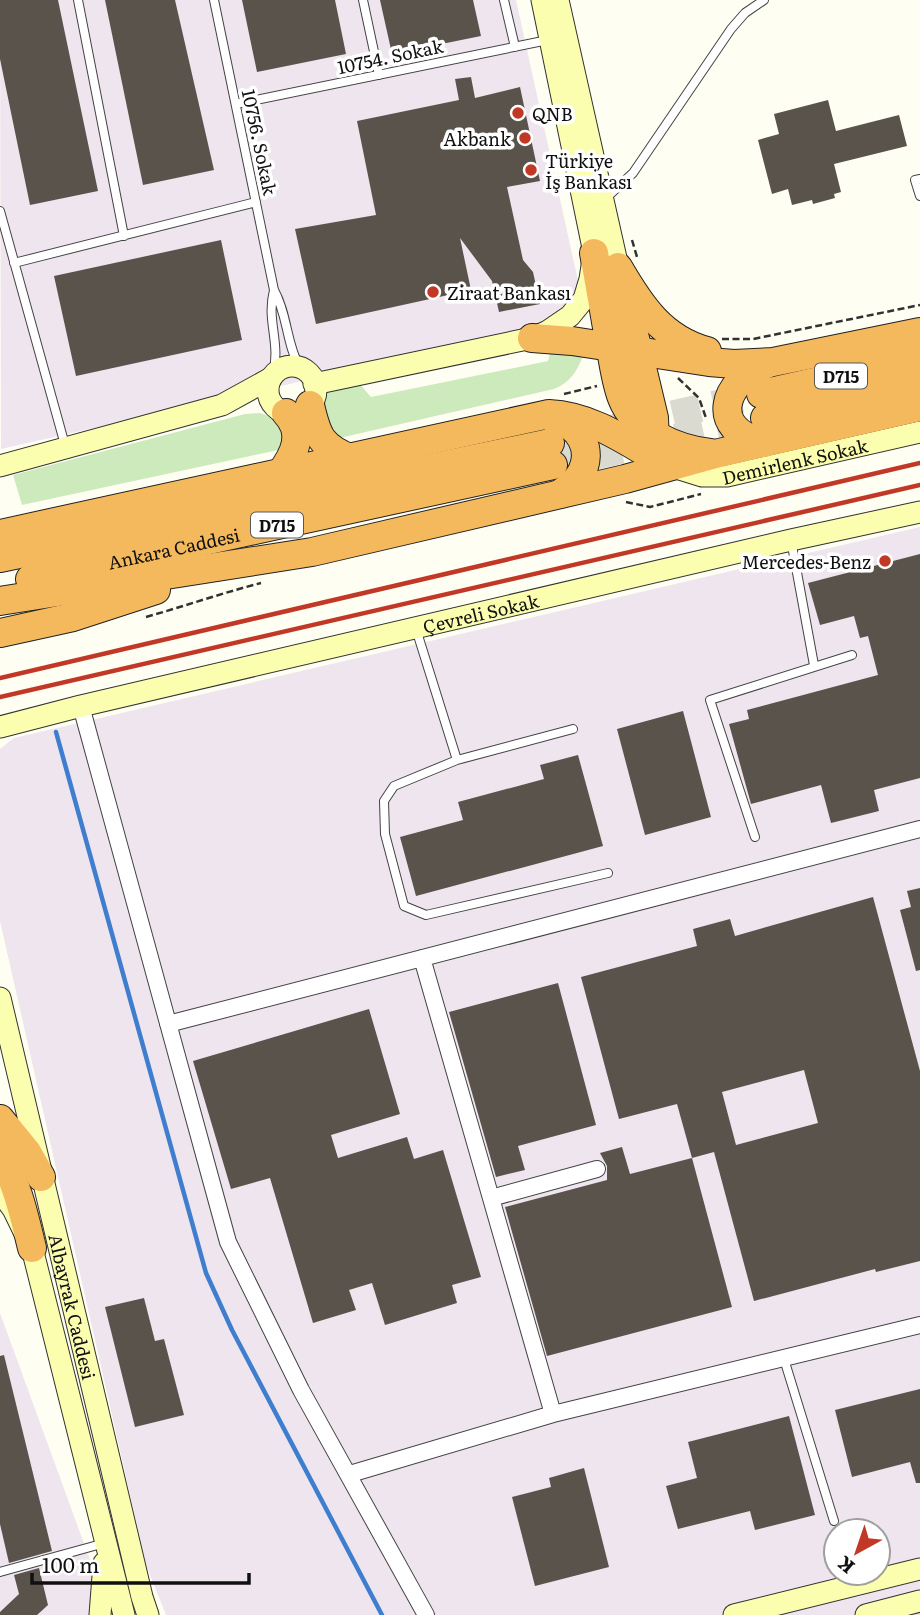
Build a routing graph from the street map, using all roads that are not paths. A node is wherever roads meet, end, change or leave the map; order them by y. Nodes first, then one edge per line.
1 (78, 0) edge
2 (214, 0) edge
3 (363, 0) edge
4 (504, 0) edge
5 (542, 0) edge
6 (558, 0) edge
7 (764, 0) edge
8 (551, 39) junction
9 (514, 47) junction
10 (379, 75) junction
11 (236, 104) junction
12 (920, 179) edge
13 (920, 196) edge
14 (602, 201) junction
15 (256, 202) junction
16 (0, 211) edge
17 (124, 236) junction
18 (617, 260) junction
19 (14, 263) junction
20 (274, 290) junction
21 (918, 337) edge
22 (532, 338) junction
23 (637, 351) junction
24 (826, 351) junction
25 (773, 362) junction
26 (272, 376) junction
27 (920, 383) edge
28 (297, 395) junction
29 (222, 405) junction
30 (920, 407) edge
31 (535, 418) junction
32 (763, 418) junction
33 (920, 432) edge
34 (65, 448) junction
35 (658, 452) junction
36 (352, 458) junction
37 (0, 466) edge
38 (280, 474) junction
39 (560, 494) junction
40 (107, 511) junction
41 (920, 512) edge
42 (0, 534) edge
43 (792, 540) junction
44 (0, 547) edge
45 (0, 558) edge
46 (239, 564) junction
47 (0, 585) edge
48 (0, 601) edge
49 (416, 629) junction
50 (0, 633) edge
51 (852, 655) dead end
52 (814, 665) junction
53 (81, 706) junction
54 (40, 716) junction
55 (0, 727) edge
56 (573, 729) dead end
57 (0, 738) edge
58 (457, 760) junction
59 (920, 829) edge
60 (755, 837) dead end
61 (608, 873) dead end
62 (422, 958) junction
63 (0, 998) edge
64 (168, 1024) junction
65 (0, 1119) edge
66 (0, 1154) edge
67 (597, 1169) dead end
68 (41, 1177) junction
69 (0, 1191) edge
70 (491, 1198) junction
71 (12, 1210) edge
72 (32, 1248) joint
73 (920, 1325) edge
74 (784, 1359) junction
75 (553, 1414) junction
76 (350, 1474) junction
77 (833, 1517) edge
78 (105, 1543) junction
79 (920, 1569) edge
80 (0, 1572) edge
81 (140, 1591) junction
82 (920, 1601) edge
83 (100, 1615) edge
84 (124, 1615) edge
85 (148, 1615) edge
86 (159, 1615) edge
87 (426, 1615) edge
88 (734, 1615) edge
89 (866, 1615) edge

1 - 17 lane
2 - 11 lane, 10756. Sokak
3 - 10 lane
4 - 9 lane
5 - 8 street
6 - 14 street
7 - 14 lane
8 - 9 lane, 10754. Sokak
8 - 18 street
9 - 10 lane, 10754. Sokak
10 - 11 lane, 10754. Sokak
11 - 15 lane, 10756. Sokak
12 - 13 lane
14 - 18 street
15 - 17 lane
15 - 20 lane, 10756. Sokak
16 - 19 lane
17 - 19 lane
18 - 22 street
18 - 23 highway
18 - 24 highway
19 - 34 lane
20 - 26 lane, 10756. Sokak
20 - 28 lane, 10756. Sokak
21 - 24 highway
21 - 32 highway, D715
22 - 23 highway
22 - 28 street
23 - 25 highway
23 - 35 highway
24 - 25 highway
25 - 32 highway
26 - 28 street
26 - 28 street
26 - 29 street
27 - 32 highway, D715
28 - 29 street
28 - 36 highway
28 - 38 highway
29 - 34 street
30 - 32 highway
31 - 35 highway
31 - 36 highway
31 - 39 highway
32 - 35 highway
33 - 35 street, Demirlenk Sokak
34 - 37 street
35 - 39 highway
36 - 38 highway
38 - 40 highway
39 - 46 highway
40 - 42 highway
40 - 44 highway
41 - 43 street, Çevreli Sokak
43 - 49 street, Çevreli Sokak
43 - 52 lane
45 - 47 highway, Ankara Caddesi / D715
46 - 48 highway
46 - 50 highway
49 - 53 street, Çevreli Sokak
49 - 58 lane
51 - 52 lane
52 - 60 lane
53 - 54 street, Çevreli Sokak
53 - 64 street
54 - 55 street
54 - 57 street
56 - 58 lane
58 - 61 lane
59 - 62 street
62 - 64 street
62 - 70 street
63 - 68 street, Albayrak Caddesi
64 - 76 street
65 - 68 highway
66 - 71 highway
67 - 70 street
68 - 81 street, Albayrak Caddesi
69 - 71 street
70 - 75 street
71 - 72 highway
72 - 78 street, Albayrak Caddesi
73 - 74 street
74 - 75 street
74 - 77 lane
75 - 76 street
76 - 87 street
78 - 80 lane
78 - 83 street
78 - 84 street, Albayrak Caddesi
79 - 88 street
81 - 85 street, Albayrak Caddesi
81 - 86 street
82 - 89 street

